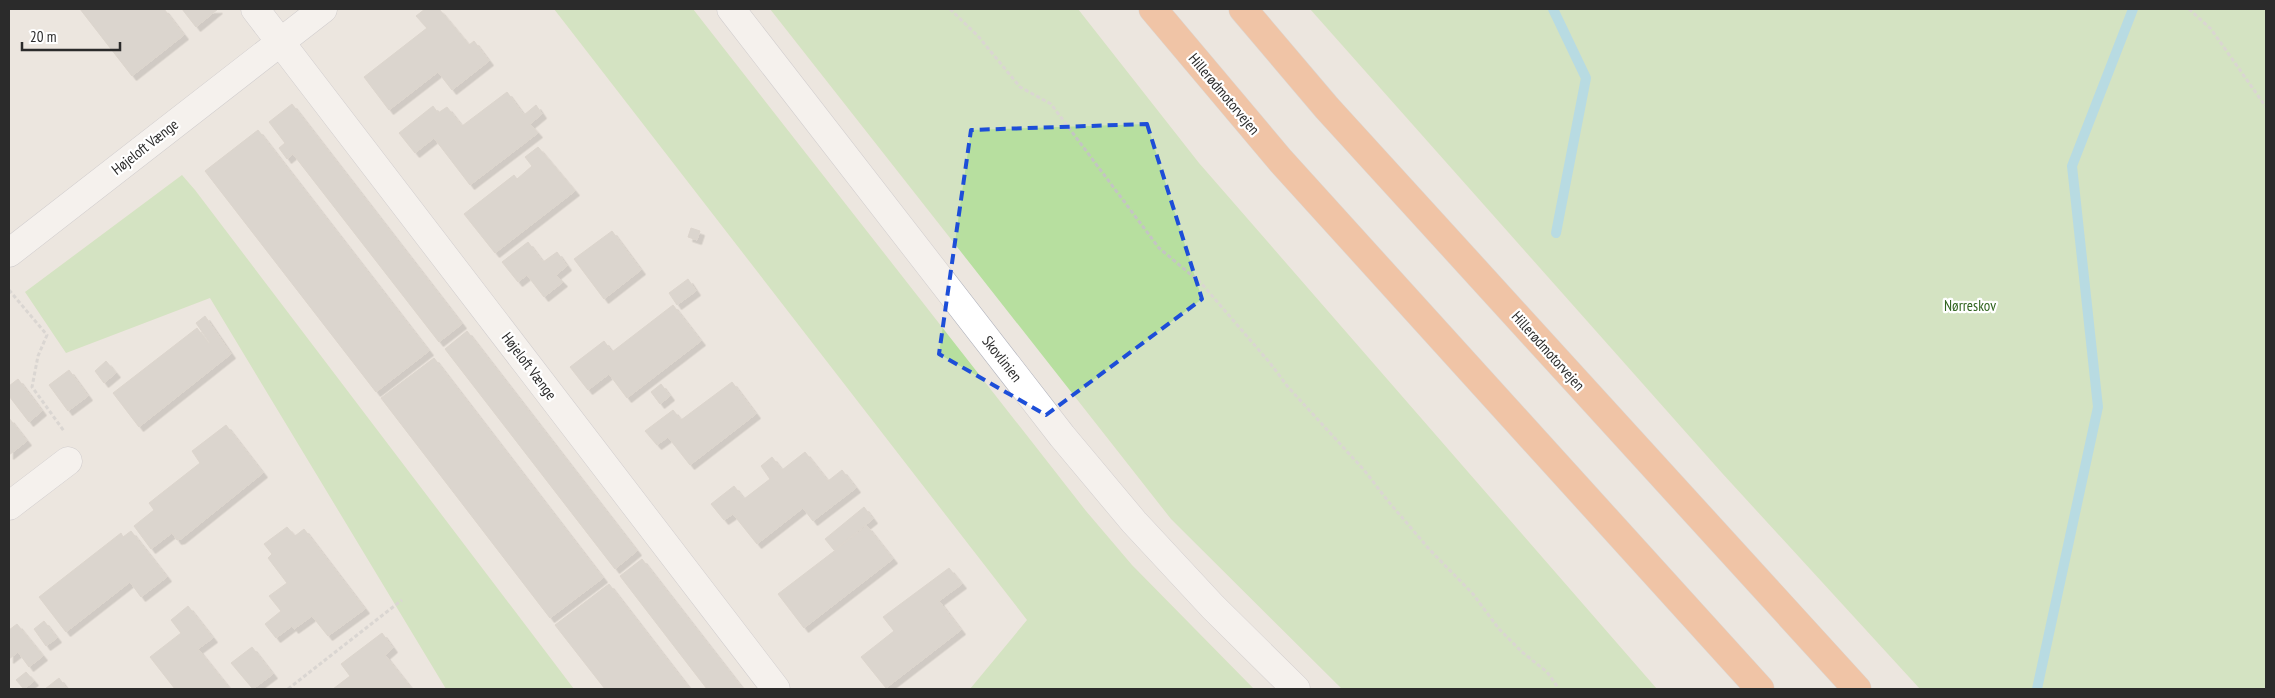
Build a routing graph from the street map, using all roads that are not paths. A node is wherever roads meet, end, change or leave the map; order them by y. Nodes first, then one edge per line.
1 (255, 9) edge
2 (322, 9) edge
3 (732, 9) edge
4 (1153, 9) edge
5 (1243, 9) edge
6 (281, 42) junction
7 (9, 253) edge
8 (68, 461) road end
9 (9, 506) edge
10 (776, 689) edge
11 (1296, 689) edge
12 (1760, 689) edge
13 (1857, 689) edge

1 - 6 street, Højeloft Vænge
2 - 6 street, Højeloft Vænge
3 - 11 street, Skovlinien
4 - 12 highway, Hillerødmotorvejen
5 - 13 highway, Hillerødmotorvejen
6 - 7 street, Højeloft Vænge
6 - 10 street, Højeloft Vænge
8 - 9 street

